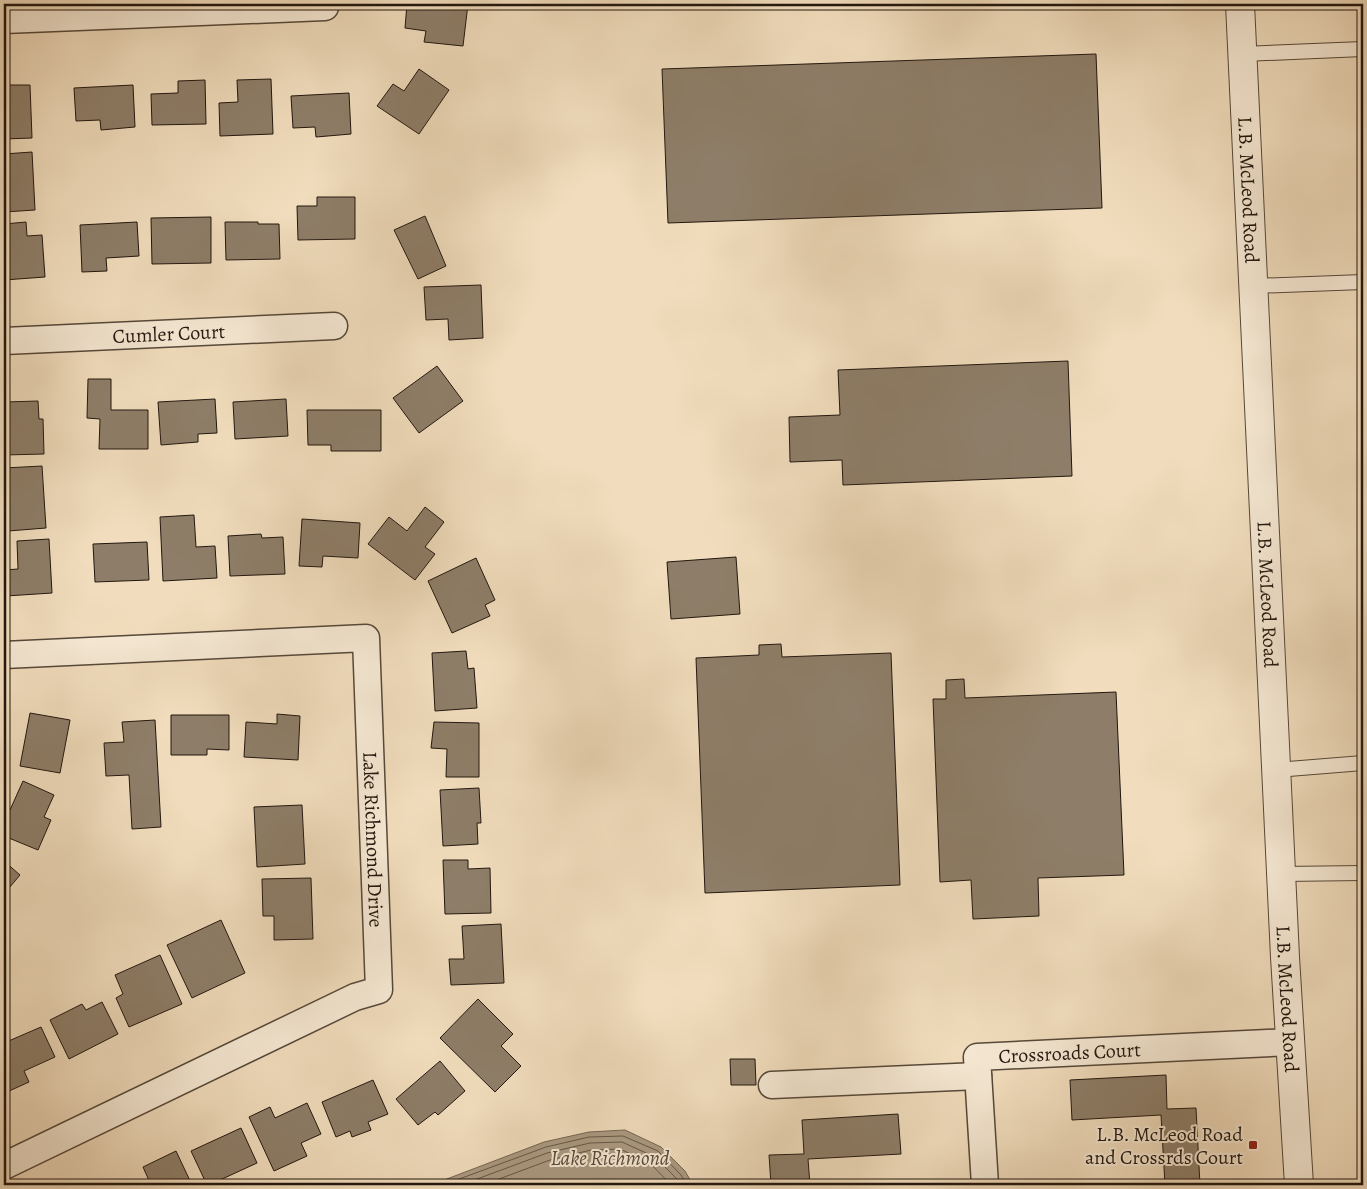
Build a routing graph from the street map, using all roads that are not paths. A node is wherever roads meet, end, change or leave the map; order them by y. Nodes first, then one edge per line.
1 (1240, 4) edge
2 (325, 7) dead end
3 (4, 20) edge
4 (1363, 49) edge
5 (1243, 54) junction
6 (1363, 282) edge
7 (1253, 286) junction
8 (334, 326) dead end
9 (4, 341) edge
10 (4, 654) edge
11 (1363, 763) edge
12 (1276, 770) junction
13 (1363, 873) edge
14 (1282, 874) junction
15 (1290, 1042) junction
16 (978, 1076) junction
17 (772, 1086) dead end
18 (4, 1166) edge
19 (984, 1185) edge
20 (1299, 1185) edge

1 - 5 street, L.B. McLeod Road
2 - 3 street
4 - 5 lane
5 - 7 street, L.B. McLeod Road
6 - 7 lane
7 - 12 street, L.B. McLeod Road
8 - 9 street, Cumler Court
10 - 18 street, Lake Richmond Drive
11 - 12 lane
12 - 14 street, L.B. McLeod Road
13 - 14 lane
14 - 15 street, L.B. McLeod Road
15 - 16 street, Crossroads Court
15 - 20 street, L.B. McLeod Road
16 - 17 street
16 - 19 street, Crossroads Court

